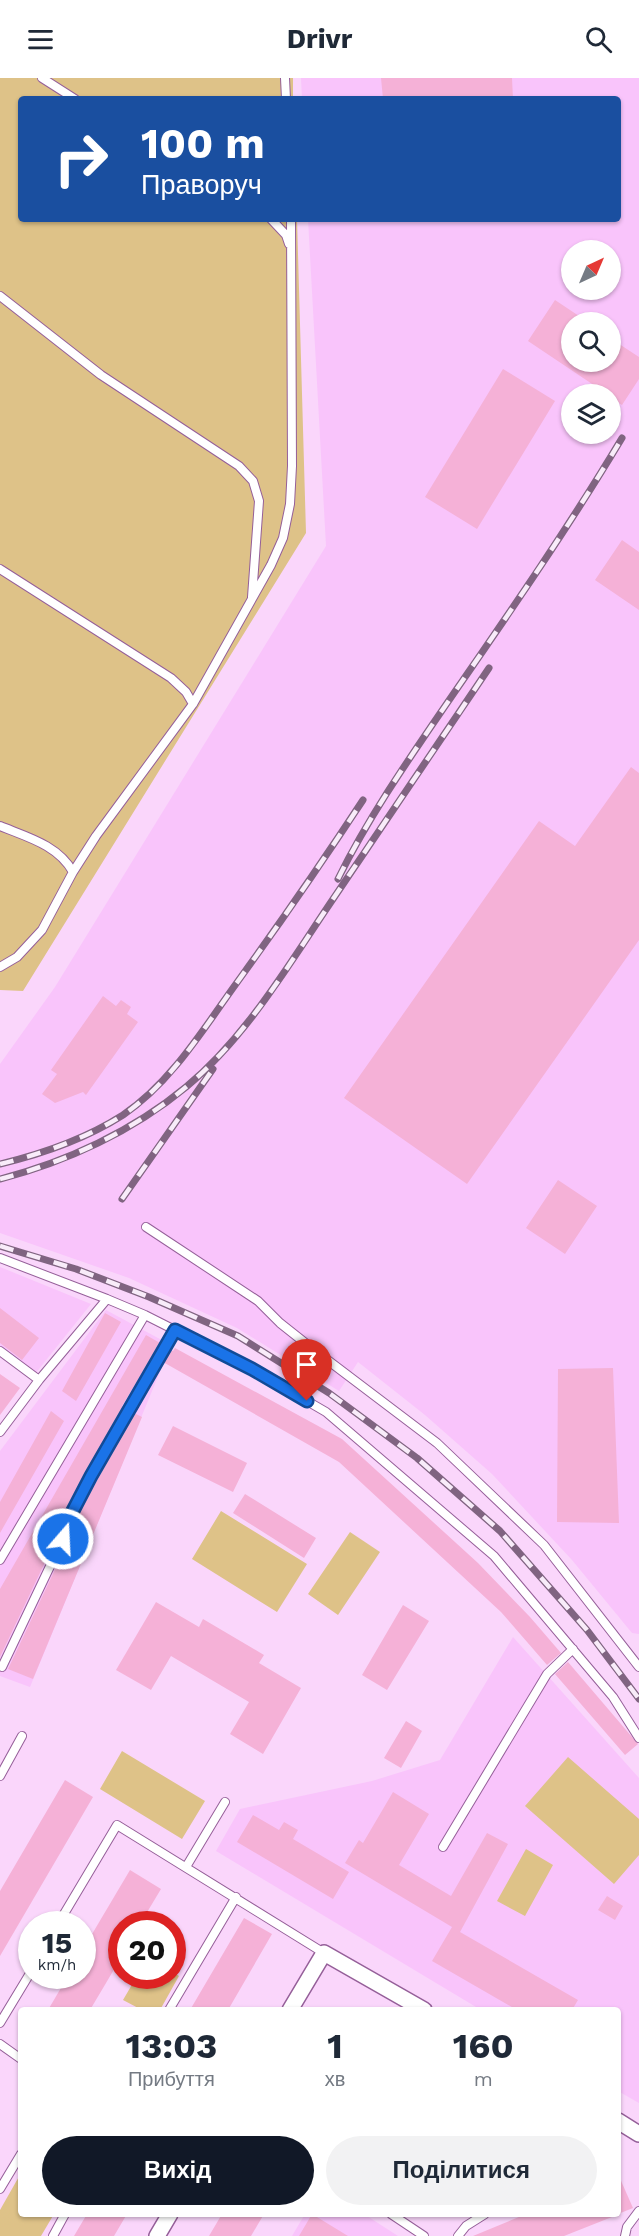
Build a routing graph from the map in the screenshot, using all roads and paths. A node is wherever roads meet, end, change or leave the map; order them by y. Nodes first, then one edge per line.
1 (42, 78) edge
2 (285, 78) edge
3 (70, 96) edge
4 (286, 96) edge
5 (274, 222) edge
6 (291, 222) edge
7 (292, 250) junction
8 (0, 296) edge
9 (0, 569) edge
10 (252, 602) junction
11 (194, 704) junction
12 (0, 826) edge
13 (73, 872) junction
14 (0, 967) edge
15 (146, 1227) dead end
16 (0, 1258) edge
17 (107, 1299) junction
18 (145, 1315) junction
19 (175, 1330) junction
20 (0, 1351) edge
21 (39, 1380) junction
22 (0, 1432) edge
23 (0, 1560) edge
24 (573, 1649) junction
25 (2, 1667) dead end
26 (639, 1667) edge
27 (22, 1736) dead end
28 (639, 1738) edge
29 (0, 1776) edge
30 (225, 1802) dead end
31 (443, 1847) dead end
32 (186, 1867) junction
33 (236, 1897) junction
34 (66, 1911) edge
35 (324, 1953) junction
36 (21, 1989) edge
37 (171, 2007) edge
38 (292, 2007) edge
39 (419, 2007) edge
40 (0, 2023) edge
41 (0, 2044) edge
42 (18, 2057) edge
43 (621, 2123) edge
44 (639, 2134) edge
45 (18, 2159) edge
46 (0, 2189) edge
47 (639, 2211) edge
48 (63, 2217) edge
49 (168, 2217) edge
50 (396, 2217) edge
51 (480, 2217) edge
52 (52, 2236) edge
53 (157, 2236) edge
54 (424, 2236) edge
55 (458, 2236) edge
56 (626, 2236) edge

1 - 3 lane
2 - 4 lane
5 - 7 lane
6 - 7 lane
7 - 10 lane
8 - 10 lane
9 - 11 lane
10 - 11 lane
11 - 13 lane
12 - 13 lane
13 - 14 lane
15 - 26 lane
16 - 17 lane
17 - 18 lane
17 - 21 lane
18 - 19 lane
18 - 23 lane
19 - 24 lane
19 - 25 lane
20 - 21 lane
21 - 22 lane
24 - 28 lane
24 - 31 lane
27 - 29 lane
30 - 32 lane
32 - 33 lane
32 - 34 lane
33 - 35 lane
33 - 37 lane
35 - 38 street
35 - 39 street
36 - 40 lane
41 - 42 lane
43 - 44 street
45 - 46 lane
47 - 56 lane
48 - 52 lane
49 - 53 street
50 - 54 lane
51 - 55 lane

